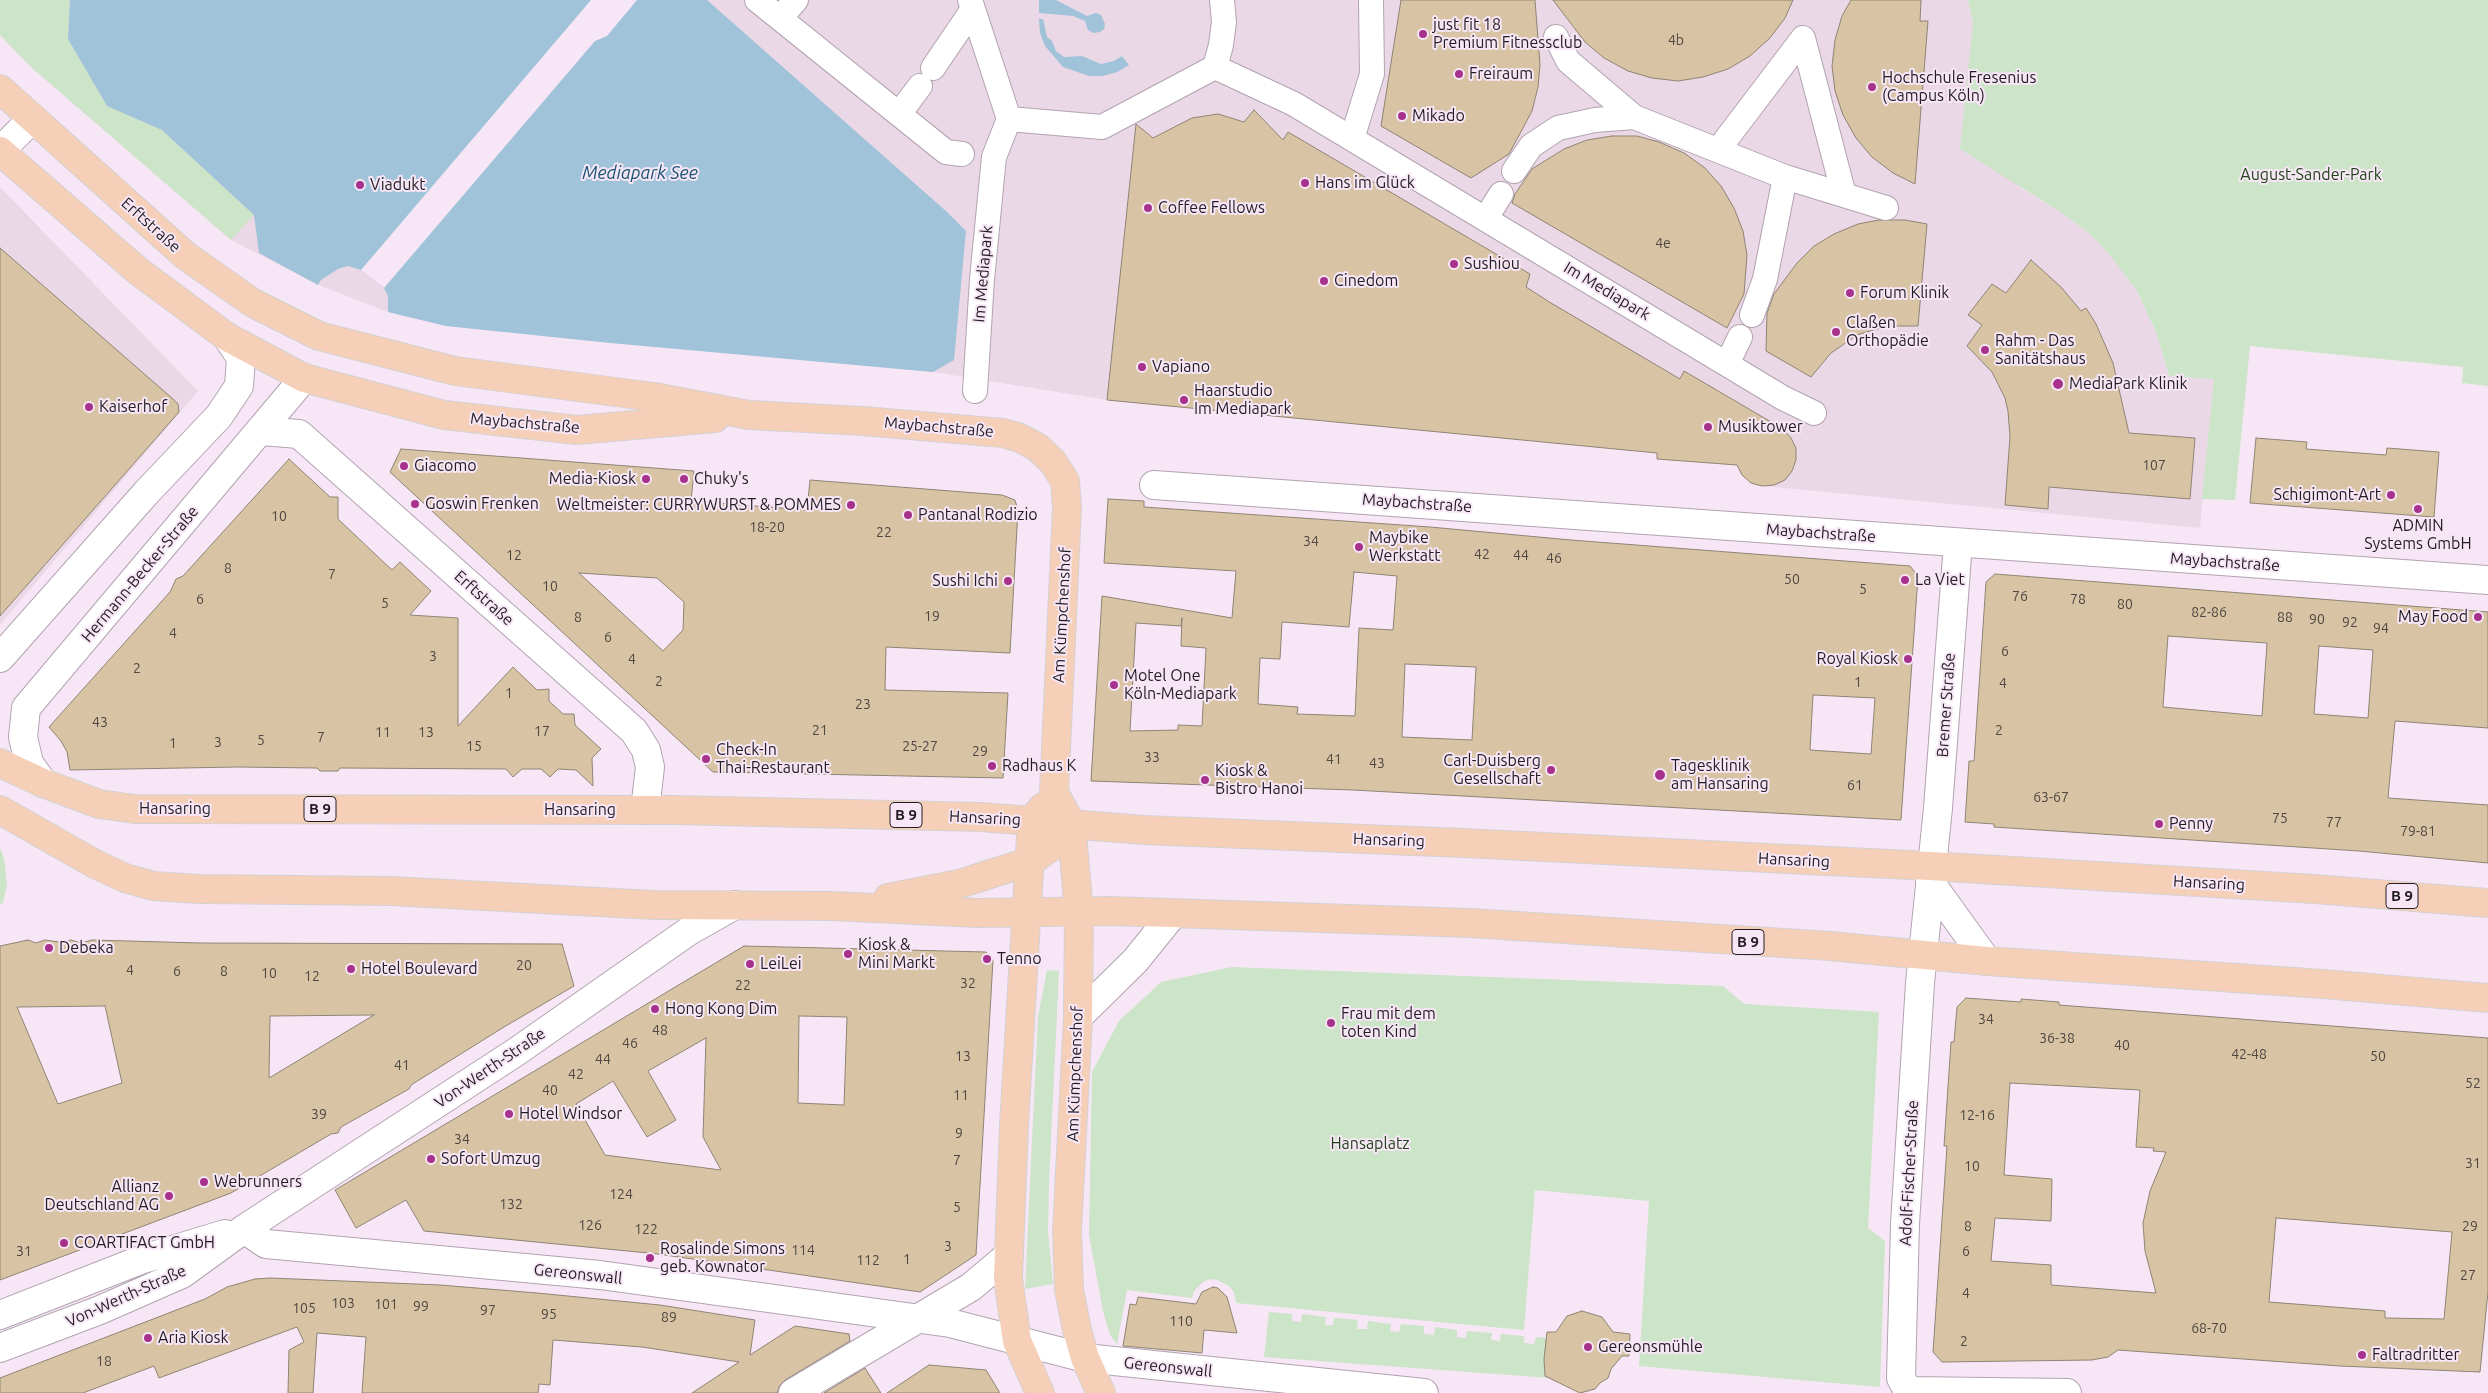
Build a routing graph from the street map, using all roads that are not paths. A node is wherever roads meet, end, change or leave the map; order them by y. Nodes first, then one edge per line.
1 (757, 0) edge
2 (796, 0) edge
3 (1222, 0) edge
4 (1371, 0) edge
5 (971, 4) edge
6 (780, 18) junction
7 (1556, 37) dead end
8 (1215, 67) junction
9 (0, 89) edge
10 (899, 114) junction
11 (1634, 117) junction
12 (32, 119) junction
13 (1009, 119) junction
14 (1352, 139) junction
15 (1718, 150) junction
16 (0, 151) edge
17 (976, 155) junction
18 (1514, 171) dead end
19 (1785, 176) junction
20 (1501, 194) dead end
21 (1844, 195) junction
22 (1886, 208) dead end
23 (1486, 218) junction
24 (1752, 315) dead end
25 (319, 336) joint
26 (227, 337) junction
27 (1740, 337) dead end
28 (1728, 364) junction
29 (304, 378) junction
30 (975, 390) dead end
31 (1814, 413) dead end
32 (749, 415) junction
33 (261, 431) junction
34 (1037, 447) joint
35 (1154, 485) dead end
36 (1958, 543) junction
37 (2488, 580) edge
38 (0, 658) edge
39 (0, 763) edge
40 (43, 783) junction
41 (1054, 793) junction
42 (645, 810) junction
43 (10, 816) edge
44 (1032, 820) junction
45 (1080, 829) junction
46 (1030, 861) junction
47 (1930, 874) junction
48 (2488, 902) edge
49 (735, 905) junction
50 (832, 906) junction
51 (1079, 912) junction
52 (1028, 913) junction
53 (1173, 914) junction
54 (1923, 954) junction
55 (1987, 961) junction
56 (2488, 998) edge
57 (1078, 1017) junction
58 (244, 1229) junction
59 (1009, 1255) junction
60 (0, 1315) edge
61 (916, 1318) junction
62 (1017, 1341) junction
63 (0, 1348) edge
64 (1086, 1358) junction
65 (1259, 1385) edge
66 (793, 1393) edge
67 (1040, 1393) edge
68 (1101, 1393) edge
69 (1424, 1393) edge
70 (2067, 1393) edge

1 - 6 street
2 - 6 street
3 - 8 street
4 - 14 street
5 - 10 street
5 - 13 street
6 - 10 street
7 - 11 street
8 - 13 street
8 - 14 street, Im Mediapark
9 - 12 main road, Erftstraße
10 - 17 street
11 - 15 street
11 - 18 street
12 - 16 street
12 - 25 main road, Erftstraße
13 - 17 street, Im Mediapark
14 - 23 street, Im Mediapark
15 - 19 street
15 - 21 street
16 - 26 main road
17 - 30 street, Im Mediapark
19 - 21 street
19 - 24 street
20 - 23 street
21 - 22 street
23 - 28 street, Im Mediapark
25 - 32 main road, Maybachstraße
26 - 29 main road
26 - 38 street
27 - 28 street
28 - 31 street, Im Mediapark
29 - 32 main road, Maybachstraße
29 - 33 street, Hermann-Becker-Straße
32 - 34 main road, Maybachstraße
33 - 40 street, Hermann-Becker-Straße
33 - 42 street, Erftstraße
34 - 41 main road, Am Kümpchenshof
35 - 36 street, Maybachstraße
36 - 37 street, Maybachstraße
36 - 47 street, Bremer Straße
39 - 40 main road, B 9
40 - 42 main road, Hansaring / B 9
41 - 44 main road
41 - 45 main road, Am Kümpchenshof
42 - 44 main road, Hansaring / B 9
43 - 49 main road, B 9
44 - 45 main road, Hansaring / B 9
44 - 46 main road
45 - 46 main road, B 9
45 - 47 main road, Hansaring / B 9
45 - 51 main road, Am Kümpchenshof
45 - 52 main road
46 - 50 main road, B 9
46 - 52 main road
47 - 48 main road, Hansaring / B 9
47 - 54 street
47 - 55 street
49 - 50 main road, B 9
49 - 58 street, Von-Werth-Straße
50 - 52 main road, B 9
51 - 52 main road, B 9
51 - 53 main road, B 9
51 - 57 main road, Am Kümpchenshof
52 - 59 main road
53 - 54 main road, B 9
53 - 57 street
54 - 55 main road, B 9
54 - 70 street, Adolf-Fischer-Straße
55 - 56 main road, B 9
57 - 64 main road, Am Kümpchenshof
58 - 60 street, Von-Werth-Straße
58 - 61 street, Gereonswall
58 - 63 street, Von-Werth-Straße
59 - 61 street
59 - 62 main road
61 - 62 street, Gereonswall
61 - 66 street
62 - 64 street, Gereonswall
62 - 67 main road
64 - 65 street, Gereonswall
64 - 68 main road, Am Kümpchenshof
65 - 69 street, Gereonswall

